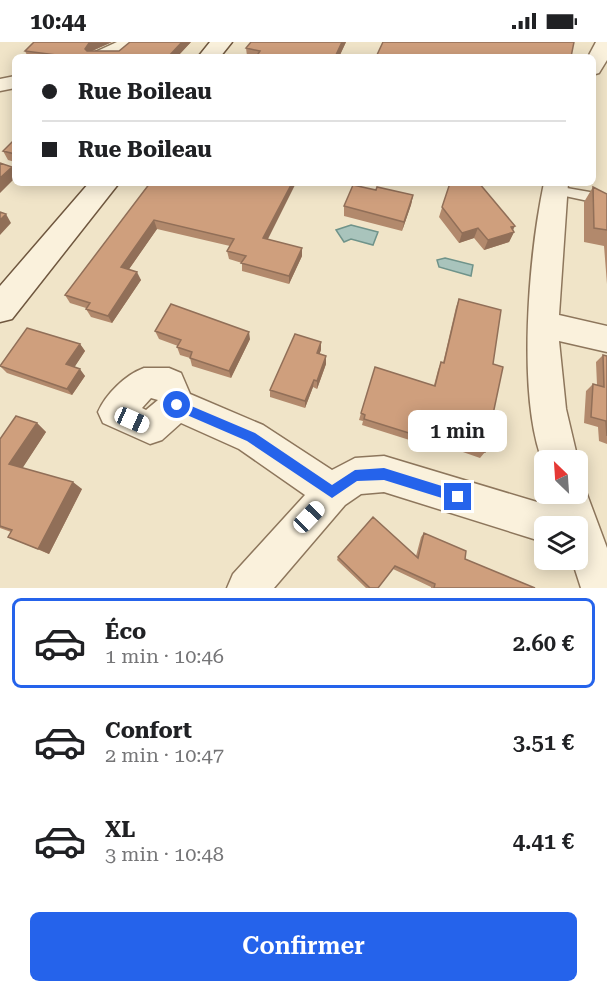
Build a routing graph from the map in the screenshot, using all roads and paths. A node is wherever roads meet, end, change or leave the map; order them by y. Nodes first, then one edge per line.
1 (130, 42) edge
2 (605, 48) edge
3 (110, 54) edge
4 (596, 63) edge
5 (102, 186) edge
6 (555, 187) edge
7 (607, 200) edge
8 (0, 309) edge
9 (542, 324) junction
10 (607, 339) edge
11 (177, 405) dead end
12 (557, 450) edge
13 (332, 492) junction
14 (573, 509) edge
15 (247, 588) edge
16 (601, 588) edge

1 - 3 street
2 - 4 street
5 - 8 main road
6 - 7 lane
6 - 9 street
9 - 10 street
9 - 12 street
11 - 13 street
13 - 14 street
13 - 15 street
14 - 16 street

